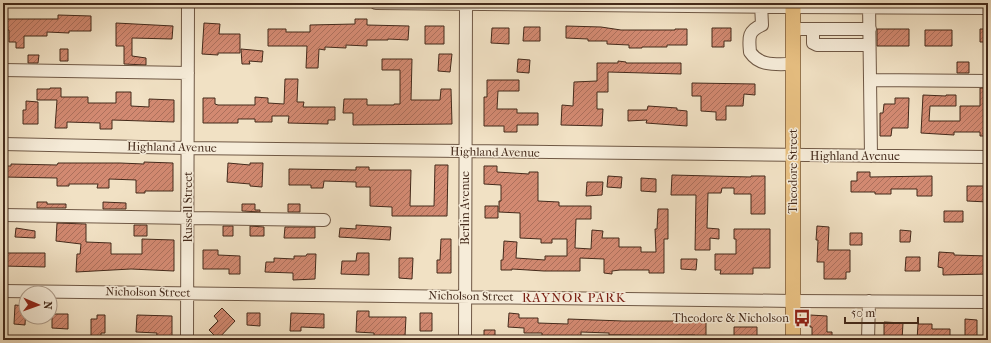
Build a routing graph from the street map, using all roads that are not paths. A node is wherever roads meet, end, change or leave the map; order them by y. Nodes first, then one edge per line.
1 (188, 3) edge
2 (376, 3) edge
3 (466, 4) edge
4 (512, 4) edge
5 (762, 5) edge
6 (793, 5) edge
7 (864, 5) edge
8 (988, 8) edge
9 (793, 29) junction
10 (813, 29) junction
11 (870, 29) junction
12 (869, 45) junction
13 (793, 64) junction
14 (3, 70) edge
15 (188, 73) junction
16 (870, 80) junction
17 (988, 81) edge
18 (3, 144) edge
19 (188, 148) junction
20 (465, 151) junction
21 (793, 155) junction
22 (871, 156) junction
23 (988, 157) edge
24 (3, 216) edge
25 (188, 218) junction
26 (324, 220) dead end
27 (3, 291) edge
28 (187, 292) junction
29 (465, 296) junction
30 (793, 301) junction
31 (869, 301) junction
32 (988, 302) edge
33 (187, 340) edge
34 (465, 340) edge
35 (793, 340) edge
36 (868, 340) edge

1 - 15 street, Russell Street
2 - 3 street
3 - 4 street
3 - 20 street, Berlin Avenue
4 - 5 street
5 - 6 street
5 - 13 street
6 - 7 street
6 - 9 main road, Theodore Street
7 - 8 street
7 - 11 street
9 - 10 street
9 - 13 main road, Theodore Street
10 - 11 street
10 - 12 street
11 - 12 street
12 - 16 street
13 - 21 main road, Theodore Street
14 - 15 street
15 - 19 street, Russell Street
16 - 17 street
16 - 22 street
18 - 19 street, Highland Avenue
19 - 20 street, Highland Avenue
19 - 25 street, Russell Street
20 - 21 street, Highland Avenue
20 - 29 street, Berlin Avenue
21 - 22 street, Highland Avenue
21 - 30 main road, Theodore Street
22 - 23 street, Highland Avenue
24 - 25 street
25 - 26 street
25 - 28 street, Russell Street
27 - 28 street, Nicholson Street
28 - 29 street, Nicholson Street
28 - 33 street, Russell Street
29 - 30 street, Nicholson Street
29 - 34 street, Berlin Avenue
30 - 31 street, Nicholson Street
30 - 35 main road, Theodore Street
31 - 32 street, Nicholson Street
31 - 36 street

